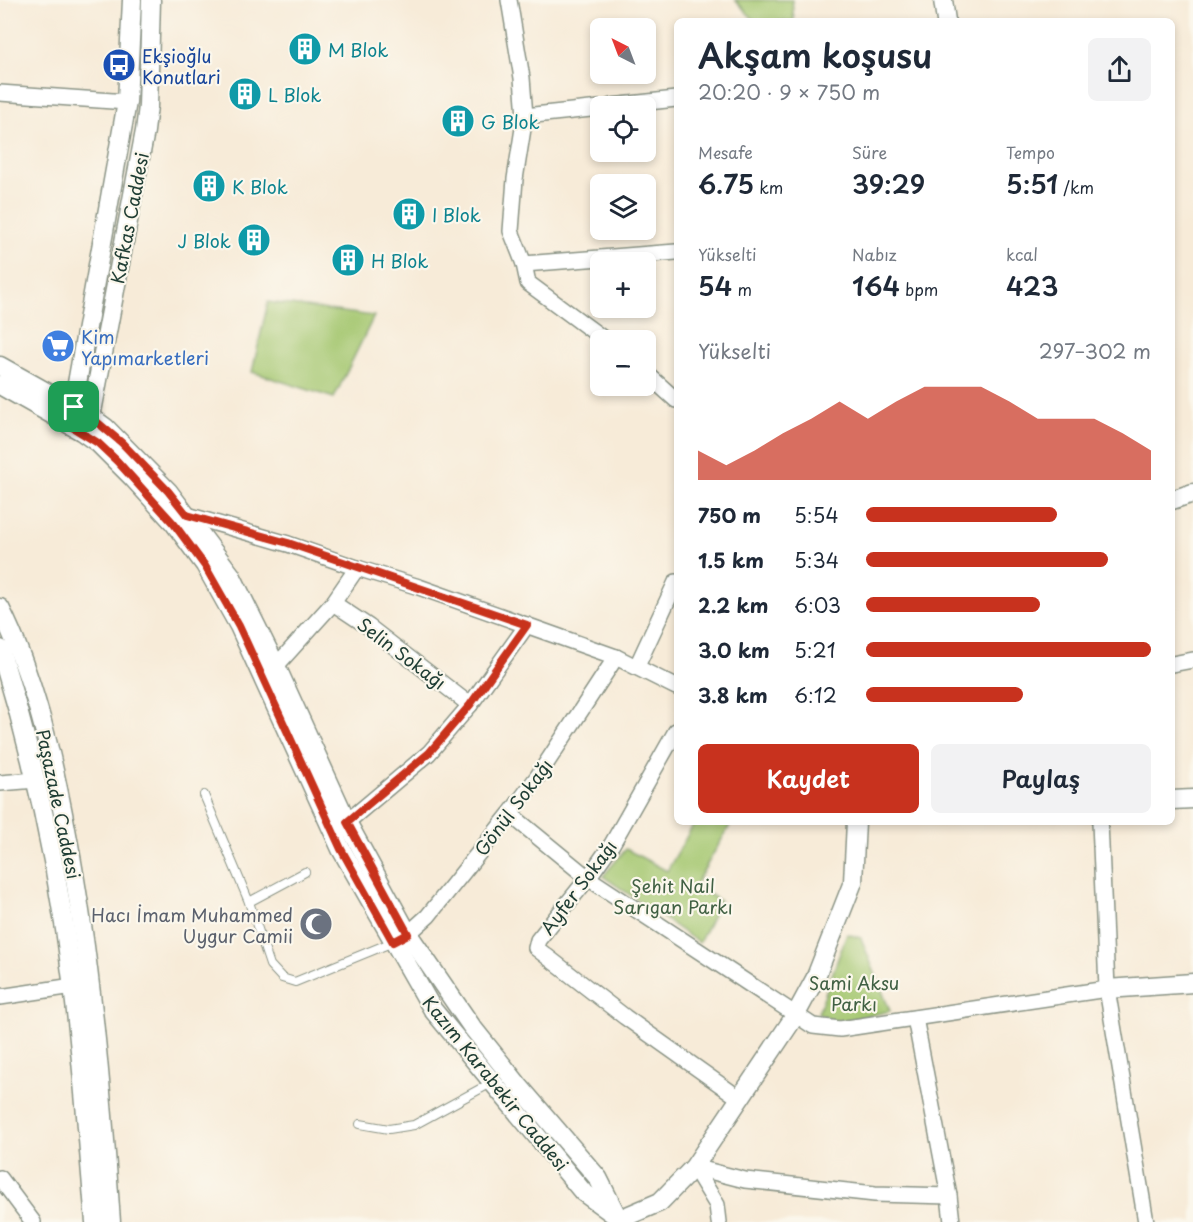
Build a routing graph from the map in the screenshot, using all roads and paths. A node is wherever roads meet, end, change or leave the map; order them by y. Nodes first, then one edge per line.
1 (132, 0) edge
2 (151, 0) edge
3 (508, 0) edge
4 (943, 0) edge
5 (946, 18) edge
6 (0, 93) edge
7 (674, 99) edge
8 (656, 101) edge
9 (127, 102) junction
10 (148, 106) junction
11 (590, 109) edge
12 (525, 116) junction
13 (674, 252) edge
14 (524, 264) junction
15 (591, 330) edge
16 (0, 366) edge
17 (656, 382) edge
18 (0, 385) edge
19 (674, 397) edge
20 (74, 407) junction
21 (81, 424) junction
22 (1193, 493) edge
23 (1175, 499) edge
24 (181, 519) junction
25 (357, 568) junction
26 (674, 586) edge
27 (333, 603) junction
28 (0, 608) edge
29 (527, 625) junction
30 (0, 650) edge
31 (616, 657) junction
32 (1193, 660) edge
33 (1175, 663) edge
34 (276, 666) junction
35 (637, 666) junction
36 (674, 686) edge
37 (470, 705) junction
38 (674, 735) edge
39 (36, 780) junction
40 (57, 781) junction
41 (0, 783) edge
42 (204, 795) dead end
43 (1193, 799) edge
44 (1175, 800) edge
45 (510, 814) junction
46 (347, 822) junction
47 (856, 825) edge
48 (1100, 825) edge
49 (305, 872) dead end
50 (588, 878) junction
51 (249, 902) junction
52 (400, 938) junction
53 (1193, 983) edge
54 (82, 986) junction
55 (1107, 989) junction
56 (0, 997) edge
57 (795, 1016) junction
58 (915, 1018) junction
59 (492, 1082) junction
60 (739, 1098) junction
61 (360, 1124) dead end
62 (694, 1167) junction
63 (0, 1178) edge
64 (949, 1196) junction
65 (616, 1221) edge
66 (33, 1222) edge
67 (95, 1222) edge
68 (111, 1222) edge
69 (719, 1222) edge
70 (952, 1222) edge
71 (1146, 1222) edge

1 - 9 street, Kafkas Caddesi
2 - 10 street, Kafkas Caddesi
3 - 12 street
4 - 5 street
6 - 9 street
7 - 8 street
9 - 10 street
9 - 20 street, Kafkas Caddesi
10 - 21 street, Kafkas Caddesi
11 - 12 street
12 - 14 street
13 - 14 street
14 - 15 street
16 - 20 street
17 - 19 street
18 - 21 street, Kazım Karabekir Caddesi
20 - 21 street, Kafkas Caddesi
21 - 24 street, Kazım Karabekir Caddesi
22 - 23 street
24 - 25 street
24 - 34 street
24 - 52 street, Kazım Karabekir Caddesi
25 - 27 street
25 - 29 street
26 - 35 street
27 - 34 street
27 - 37 street, Selin Sokağı
28 - 40 street, Paşazade Caddesi
29 - 31 street
29 - 37 street
30 - 39 street, Paşazade Caddesi
31 - 35 street
31 - 45 street, Gönül Sokağı
32 - 33 street
34 - 46 street
35 - 36 street
37 - 46 street
38 - 50 street, Ayfer Sokağı
39 - 40 street
39 - 41 street
39 - 54 street, Paşazade Caddesi
40 - 54 street, Paşazade Caddesi
42 - 51 lane
43 - 44 street
45 - 50 street
45 - 52 street, Gönül Sokağı
46 - 52 street
47 - 57 street
48 - 55 street
49 - 51 lane
50 - 57 street
50 - 60 street, Ayfer Sokağı
51 - 52 lane
52 - 59 street, Kazım Karabekir Caddesi
52 - 65 street
53 - 55 street
54 - 56 street
54 - 67 street, Paşazade Caddesi
54 - 68 street, Paşazade Caddesi
55 - 58 street
55 - 71 street
57 - 58 street
57 - 60 street
58 - 64 street
59 - 61 lane
59 - 65 street, Kazım Karabekir Caddesi
60 - 62 street
62 - 64 street
62 - 65 street
62 - 69 street
63 - 66 street
64 - 70 street

